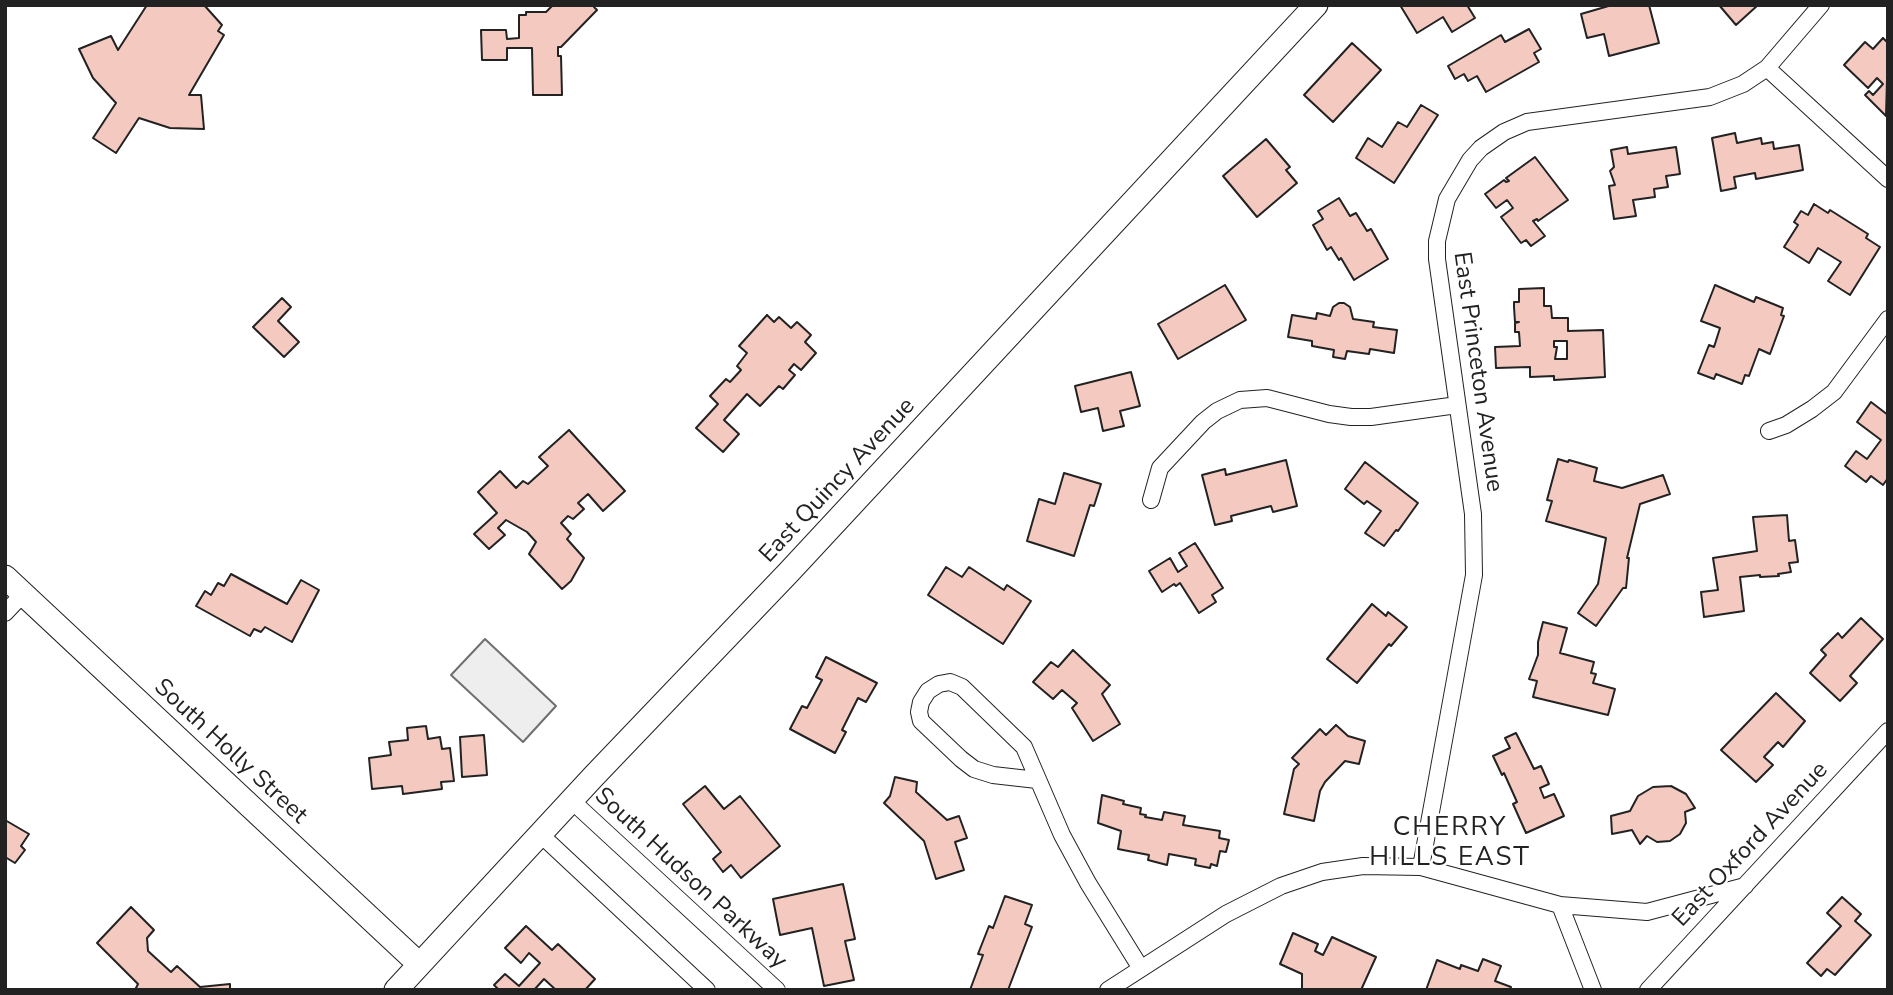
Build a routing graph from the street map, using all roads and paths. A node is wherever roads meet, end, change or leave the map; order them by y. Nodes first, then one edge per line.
1 (1316, 5) edge
2 (1821, 5) edge
3 (1767, 68) junction
4 (1888, 179) edge
5 (1888, 319) edge
6 (1457, 405) junction
7 (1769, 431) dead end
8 (1151, 500) dead end
9 (5, 577) edge
10 (23, 594) junction
11 (5, 613) edge
12 (1888, 731) edge
13 (1037, 780) junction
14 (572, 801) junction
15 (540, 834) junction
16 (1422, 867) junction
17 (1745, 886) junction
18 (1560, 905) junction
19 (419, 964) junction
20 (1140, 967) junction
21 (396, 990) edge
22 (707, 990) edge
23 (777, 990) edge
24 (1108, 990) edge
25 (1593, 990) edge
26 (1648, 990) edge

1 - 14 street, East Quincy Avenue
2 - 3 street, East Princeton Avenue
3 - 4 street
3 - 6 street, East Princeton Avenue
5 - 7 street
6 - 8 street
6 - 16 street, East Princeton Avenue
9 - 10 street, South Holly Street
10 - 11 street
10 - 19 street, South Holly Street
12 - 17 street, East Oxford Avenue
13 - 13 street
13 - 20 street
14 - 15 street, East Quincy Avenue
14 - 23 street, South Hudson Parkway
15 - 19 street, East Quincy Avenue
15 - 22 street
16 - 18 street
16 - 20 street
17 - 18 street
17 - 26 street, East Oxford Avenue
18 - 25 street
19 - 21 street, East Quincy Avenue
20 - 24 street

